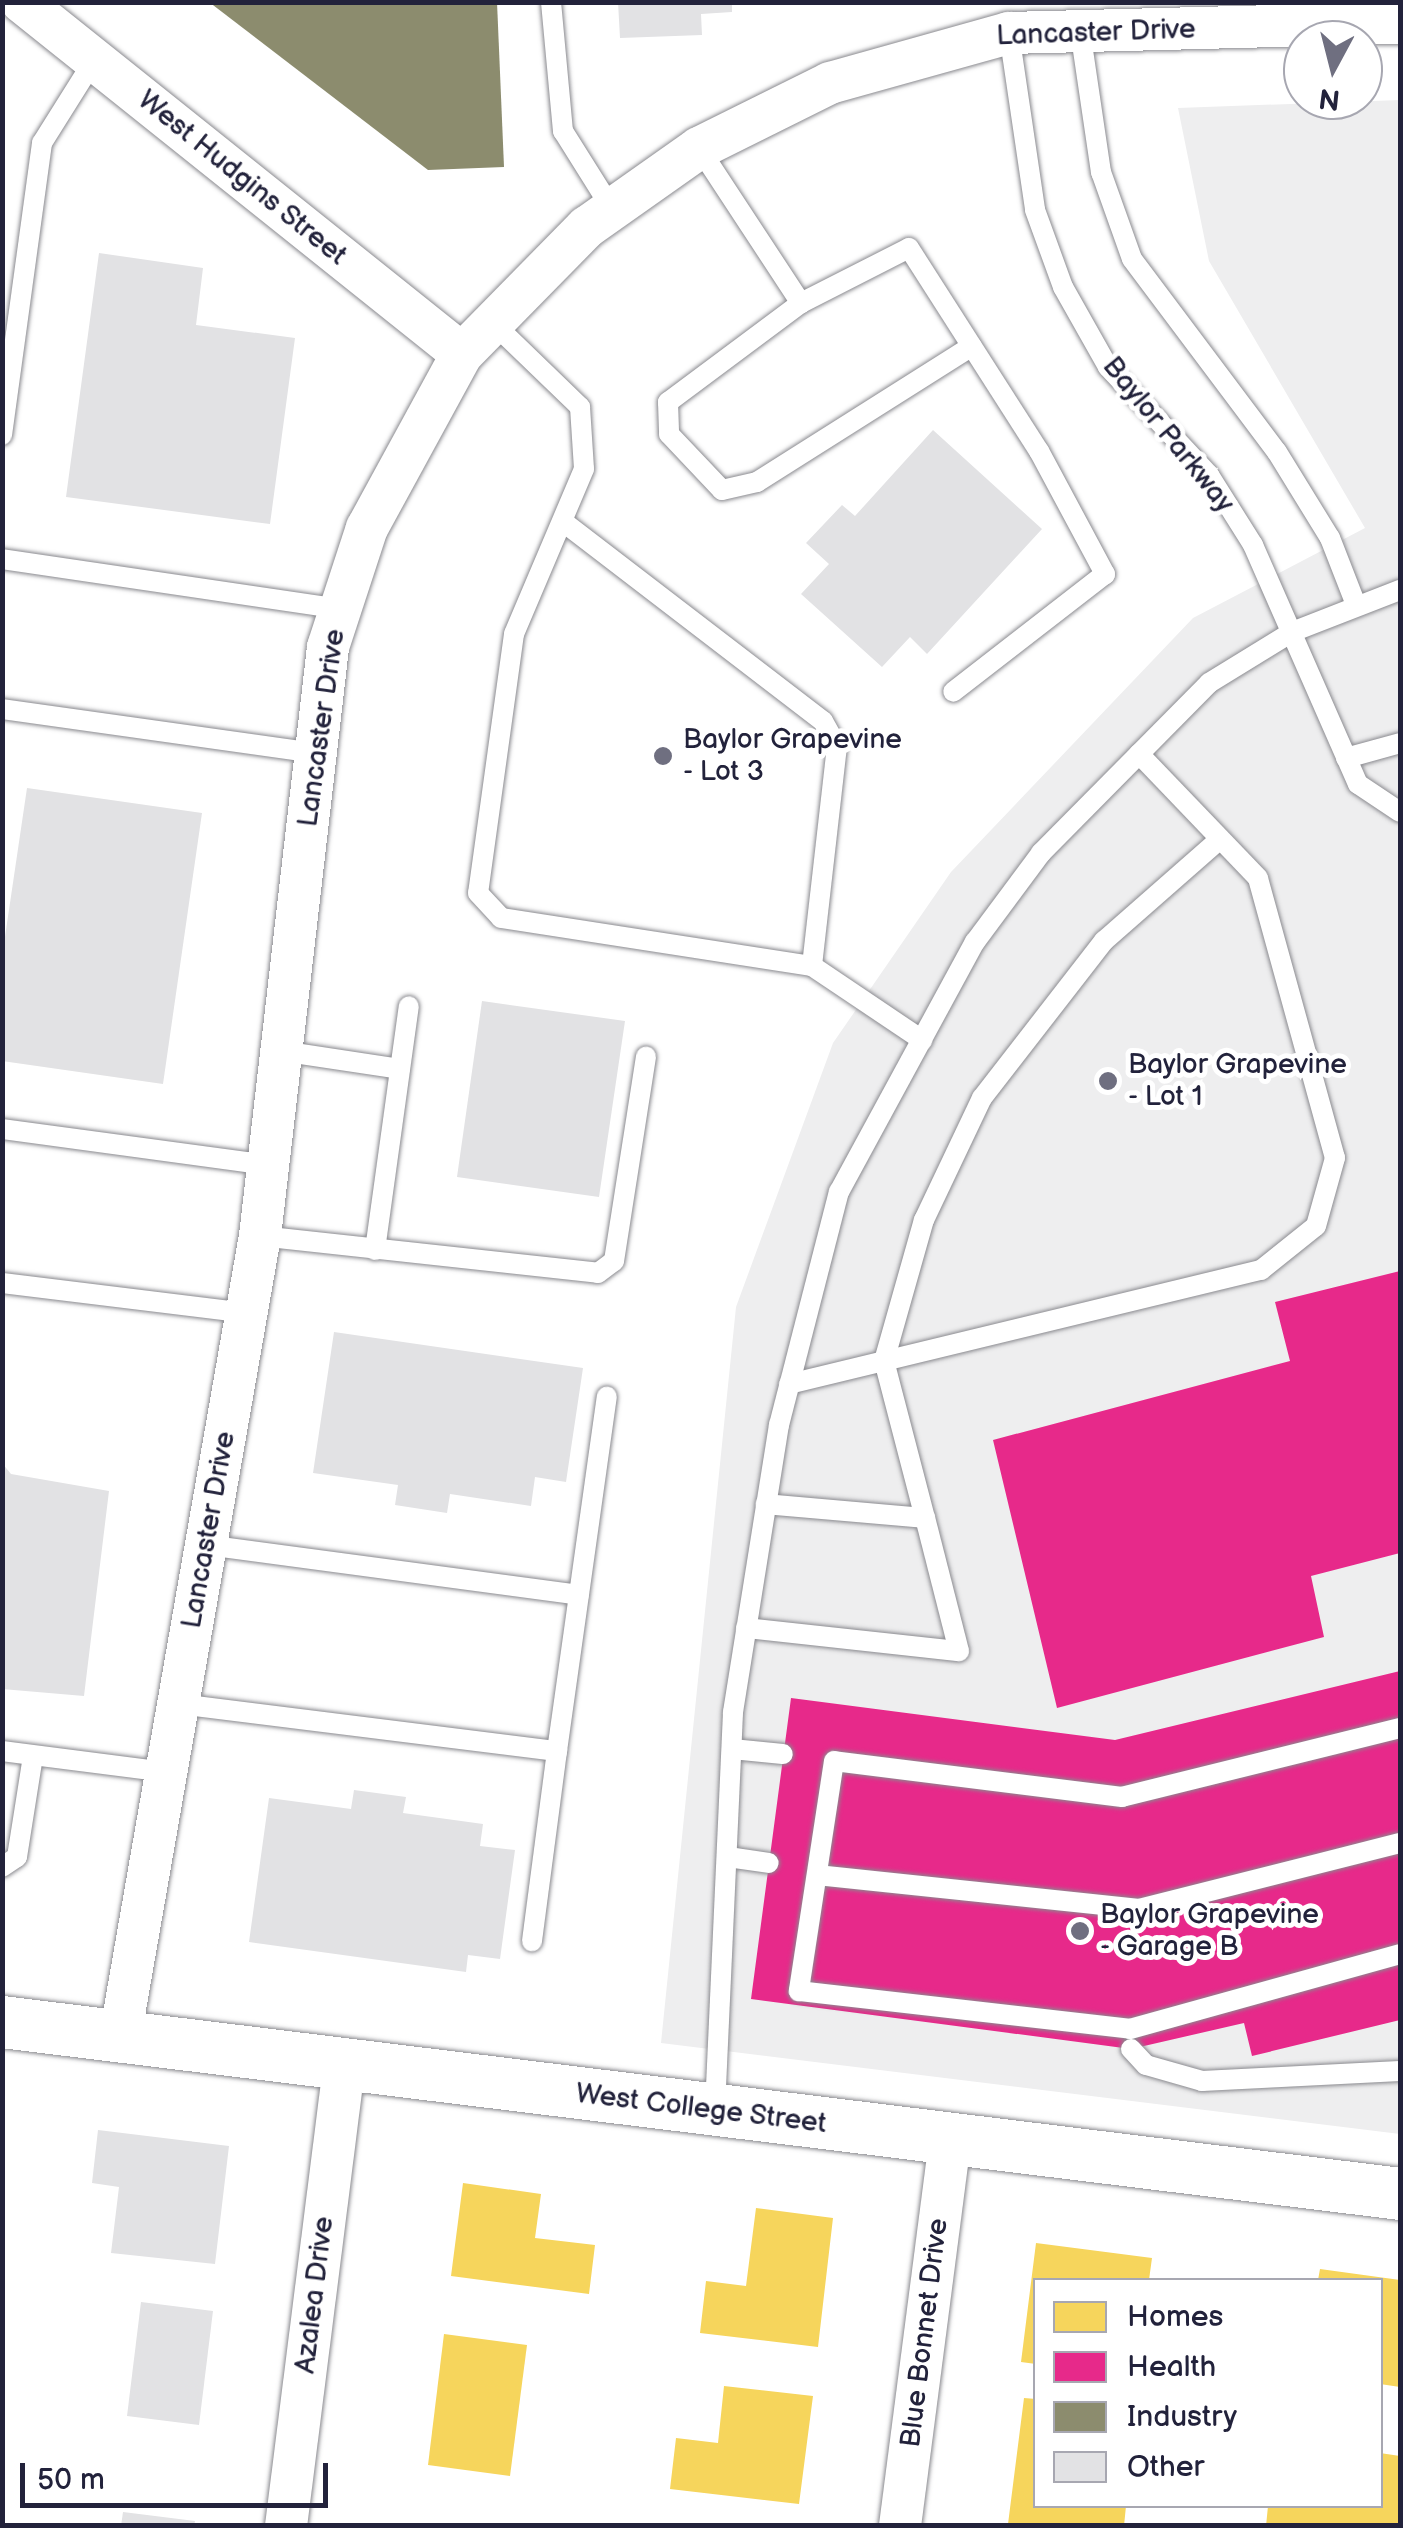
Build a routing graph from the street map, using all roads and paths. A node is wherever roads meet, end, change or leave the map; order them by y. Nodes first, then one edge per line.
1 (551, 2) edge
2 (29, 5) edge
3 (1079, 16) edge
4 (1009, 18) edge
5 (1400, 23) edge
6 (94, 60) junction
7 (699, 148) junction
8 (612, 209) junction
9 (801, 303) junction
10 (491, 321) junction
11 (972, 346) junction
12 (462, 354) junction
13 (2, 435) edge
14 (566, 524) junction
15 (2, 558) edge
16 (1400, 590) edge
17 (1355, 602) junction
18 (340, 608) junction
19 (1292, 632) junction
20 (953, 692) dead end
21 (2, 708) edge
22 (1400, 743) edge
23 (315, 753) junction
24 (1139, 754) junction
25 (1346, 758) junction
26 (1400, 812) edge
27 (1220, 839) junction
28 (812, 966) junction
29 (409, 1006) dead end
30 (922, 1040) junction
31 (281, 1051) junction
32 (646, 1056) dead end
33 (400, 1069) junction
34 (2, 1129) edge
35 (268, 1165) junction
36 (260, 1236) junction
37 (375, 1250) junction
38 (2, 1283) edge
39 (246, 1314) junction
40 (884, 1361) junction
41 (789, 1384) junction
42 (607, 1398) dead end
43 (766, 1504) junction
44 (925, 1518) junction
45 (206, 1545) junction
46 (579, 1595) junction
47 (746, 1628) junction
48 (179, 1704) junction
49 (1400, 1728) edge
50 (732, 1749) junction
51 (557, 1750) junction
52 (2, 1751) edge
53 (783, 1754) dead end
54 (33, 1756) junction
55 (167, 1772) junction
56 (1400, 1843) edge
57 (728, 1858) junction
58 (768, 1863) dead end
59 (2, 1867) edge
60 (817, 1875) junction
61 (532, 1941) dead end
62 (1400, 1954) edge
63 (2, 2022) edge
64 (120, 2037) junction
65 (1131, 2049) dead end
66 (344, 2064) junction
67 (1400, 2071) edge
68 (715, 2110) junction
69 (950, 2140) junction
70 (1400, 2194) edge
71 (286, 2526) edge
72 (900, 2526) edge

1 - 8 lane
2 - 6 street, West Hudgins Street
3 - 4 street, Lancaster Drive
3 - 5 street, Lancaster Drive
3 - 17 lane
4 - 7 street, Lancaster Drive
4 - 19 lane, Baylor Parkway
6 - 12 street, West Hudgins Street
6 - 13 lane
7 - 8 street, Lancaster Drive
7 - 9 lane
8 - 10 street, Lancaster Drive
9 - 11 lane
9 - 11 lane
10 - 12 street, Lancaster Drive
10 - 14 lane
11 - 20 lane
12 - 18 street, Lancaster Drive
14 - 28 lane
14 - 28 lane
15 - 18 lane
16 - 17 lane
17 - 19 lane
18 - 23 street, Lancaster Drive
19 - 24 lane
19 - 25 lane, Baylor Parkway
21 - 23 lane
22 - 25 lane
23 - 31 street, Lancaster Drive
24 - 27 lane
24 - 30 lane
25 - 26 lane, Baylor Parkway
27 - 40 lane
27 - 40 lane
28 - 30 lane
29 - 33 lane
30 - 41 lane
31 - 33 lane
31 - 35 street, Lancaster Drive
32 - 37 lane
33 - 37 lane
34 - 35 lane
35 - 36 street, Lancaster Drive
36 - 37 lane
36 - 39 street, Lancaster Drive
38 - 39 lane
39 - 45 street, Lancaster Drive
40 - 41 lane
40 - 44 lane
41 - 43 lane
42 - 46 lane
43 - 44 lane
43 - 47 lane
44 - 47 lane
45 - 46 lane
45 - 48 street, Lancaster Drive
46 - 51 lane
47 - 50 lane
48 - 51 lane
48 - 55 street, Lancaster Drive
49 - 60 lane
50 - 53 lane
50 - 57 lane
51 - 61 lane
52 - 54 lane
54 - 55 lane
54 - 59 lane
55 - 64 street, Lancaster Drive
56 - 60 lane
57 - 58 lane
57 - 68 lane
60 - 62 lane
63 - 64 street, West College Street
64 - 66 street, West College Street
65 - 67 lane
66 - 68 street, West College Street
66 - 71 street, Azalea Drive
68 - 69 street, West College Street
69 - 70 street, West College Street
69 - 72 street, Blue Bonnet Drive

